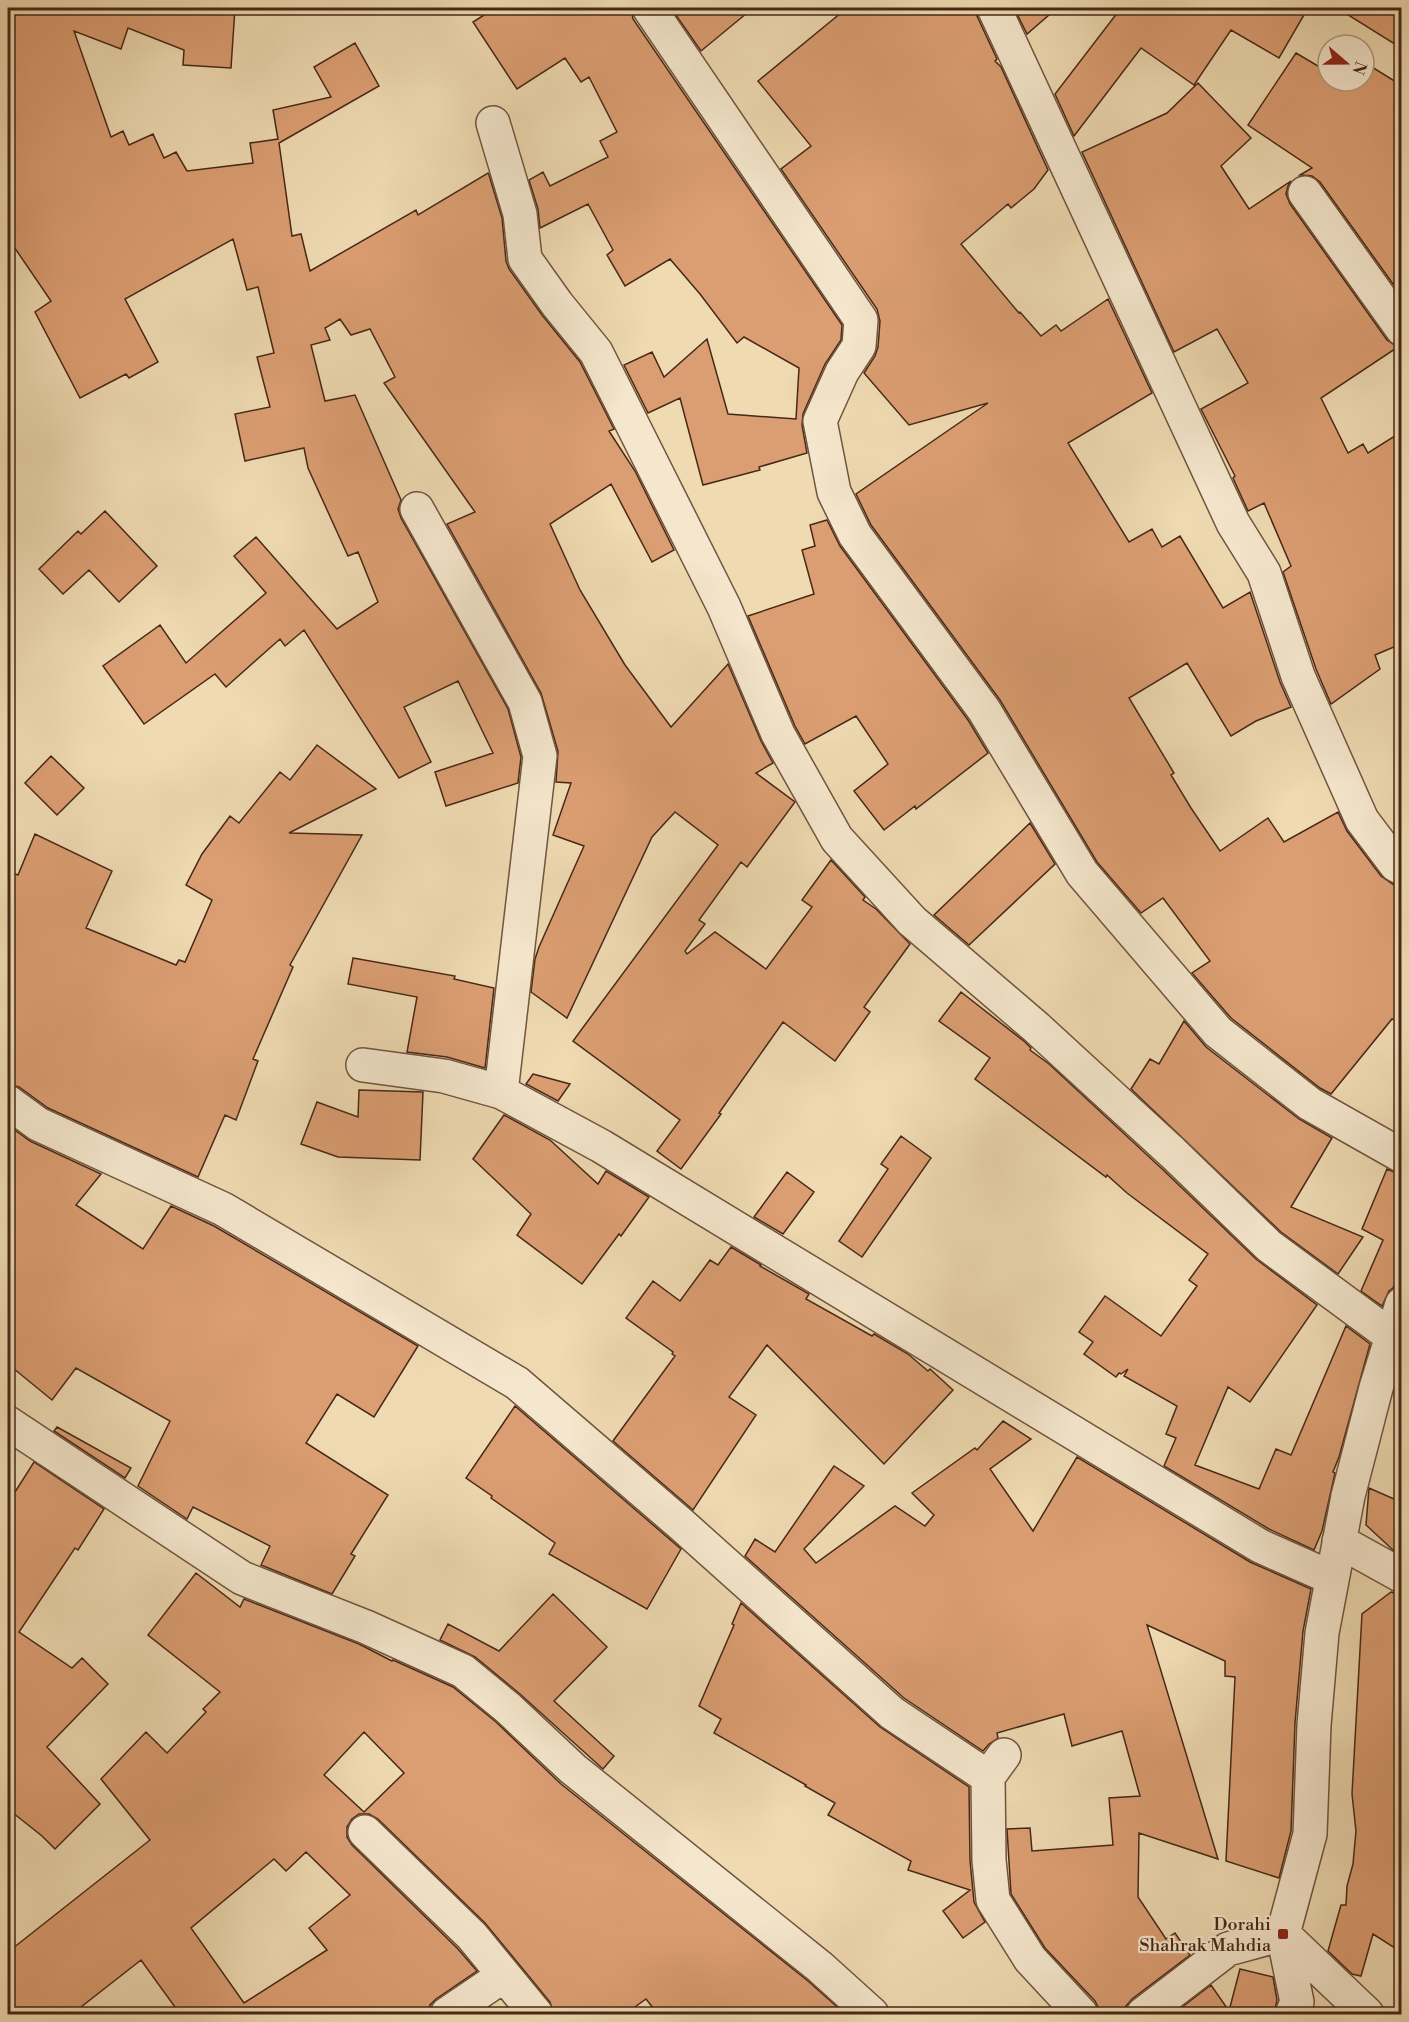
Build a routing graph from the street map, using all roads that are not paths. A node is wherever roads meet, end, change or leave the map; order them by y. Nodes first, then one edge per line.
1 (648, 8) edge
2 (994, 8) edge
3 (493, 123) dead end
4 (1305, 193) dead end
5 (1401, 329) edge
6 (417, 509) dead end
7 (1401, 868) edge
8 (363, 1065) dead end
9 (501, 1092) junction
10 (8, 1102) edge
11 (1401, 1156) edge
12 (1401, 1304) edge
13 (1396, 1340) edge
14 (8, 1422) edge
15 (1339, 1541) junction
16 (1401, 1576) edge
17 (1332, 1578) junction
18 (365, 1832) dead end
19 (1283, 1934) junction
20 (503, 1976) junction
21 (447, 2014) edge
22 (536, 2014) edge
23 (872, 2014) edge
24 (1081, 2014) edge
25 (1143, 2014) edge
26 (1292, 2014) edge
27 (1367, 2014) edge

1 - 11 street
2 - 7 street
3 - 13 street
4 - 5 street
6 - 9 street
8 - 9 street
9 - 17 street
10 - 24 street
12 - 13 street
13 - 15 street
14 - 23 street
15 - 16 street
15 - 17 street
17 - 19 street
18 - 20 street
19 - 25 street
19 - 26 street
19 - 27 street
20 - 21 street
20 - 22 street

